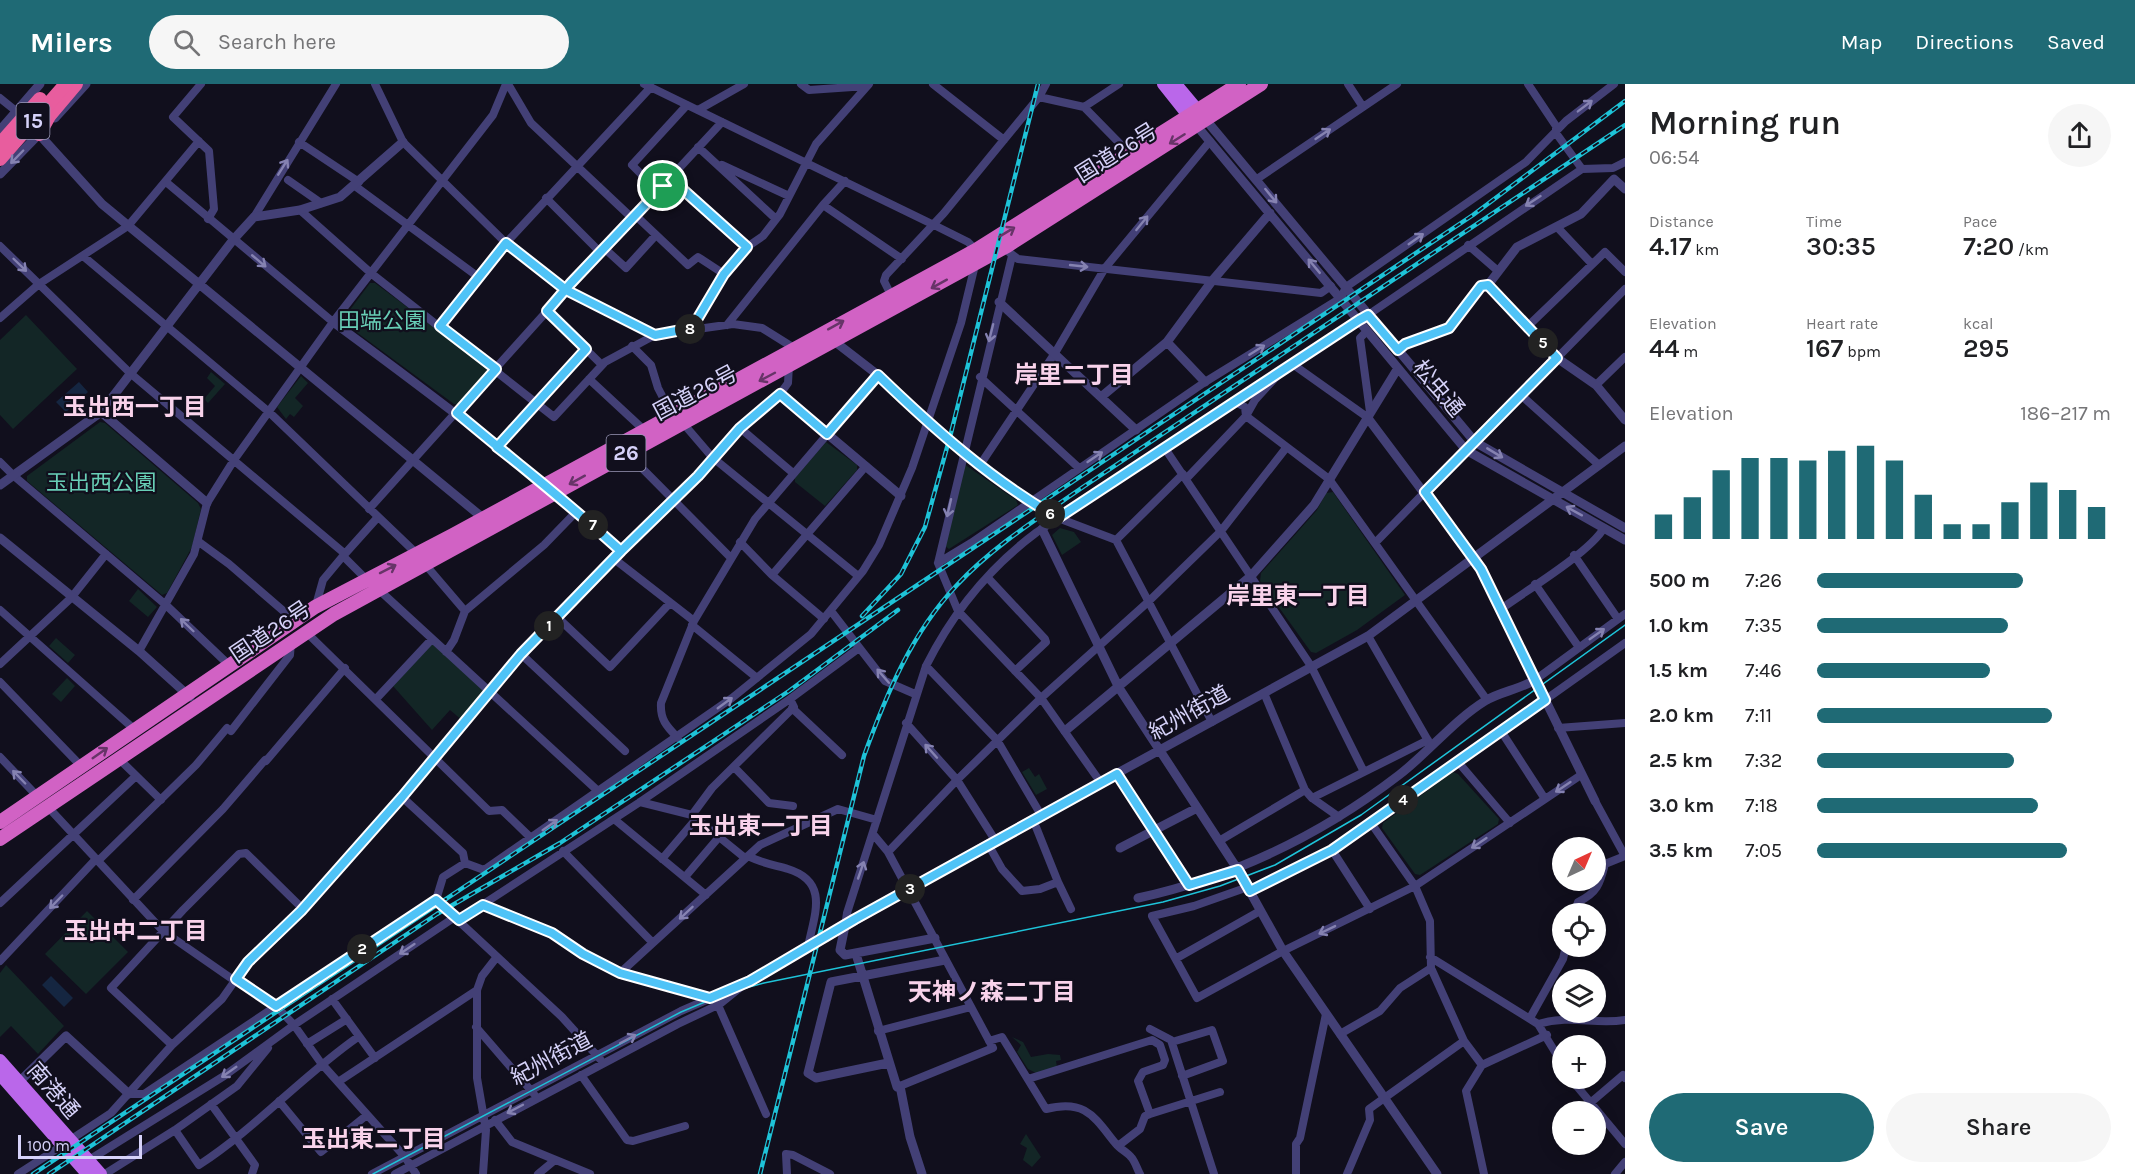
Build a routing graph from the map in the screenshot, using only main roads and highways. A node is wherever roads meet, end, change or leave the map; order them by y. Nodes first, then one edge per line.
1 (54, 84) edge
2 (66, 84) edge
3 (76, 84) edge
4 (1163, 84) edge
5 (1176, 84) edge
6 (1239, 84) edge
7 (1261, 84) edge
8 (1198, 118) junction
9 (39, 134) road end
10 (0, 144) edge
11 (0, 159) edge
12 (976, 257) junction
13 (677, 419) junction
14 (550, 488) junction
15 (421, 559) junction
16 (372, 584) junction
17 (0, 822) edge
18 (0, 839) edge
19 (0, 1060) edge
20 (0, 1075) edge
21 (66, 1142) junction
22 (82, 1169) edge
23 (103, 1174) edge

1 - 10 highway, 15, bridge
2 - 11 highway, 15, bridge
3 - 9 highway
4 - 8 main road
5 - 8 main road
6 - 8 highway, 国道26号 / 26
7 - 8 highway, 国道26号 / 26
12 -> 8 highway, 国道26号 / 26
8 -> 12 highway, 国道26号 / 26
12 -> 13 highway, 国道26号 / 26
13 -> 12 highway, 国道26号 / 26
13 -> 14 highway, 国道26号 / 26
13 - 14 highway, 国道26号 / 26
14 - 15 highway, 国道26号 / 26
14 - 15 highway, 国道26号 / 26
15 - 16 highway, 国道26号 / 26
17 -> 16 highway, 国道26号 / 26
16 - 18 highway, 国道26号 / 26
19 - 21 main road, 南港通
20 - 21 main road, 南港通
21 - 22 main road, 南港通
22 - 23 main road, 南港通

